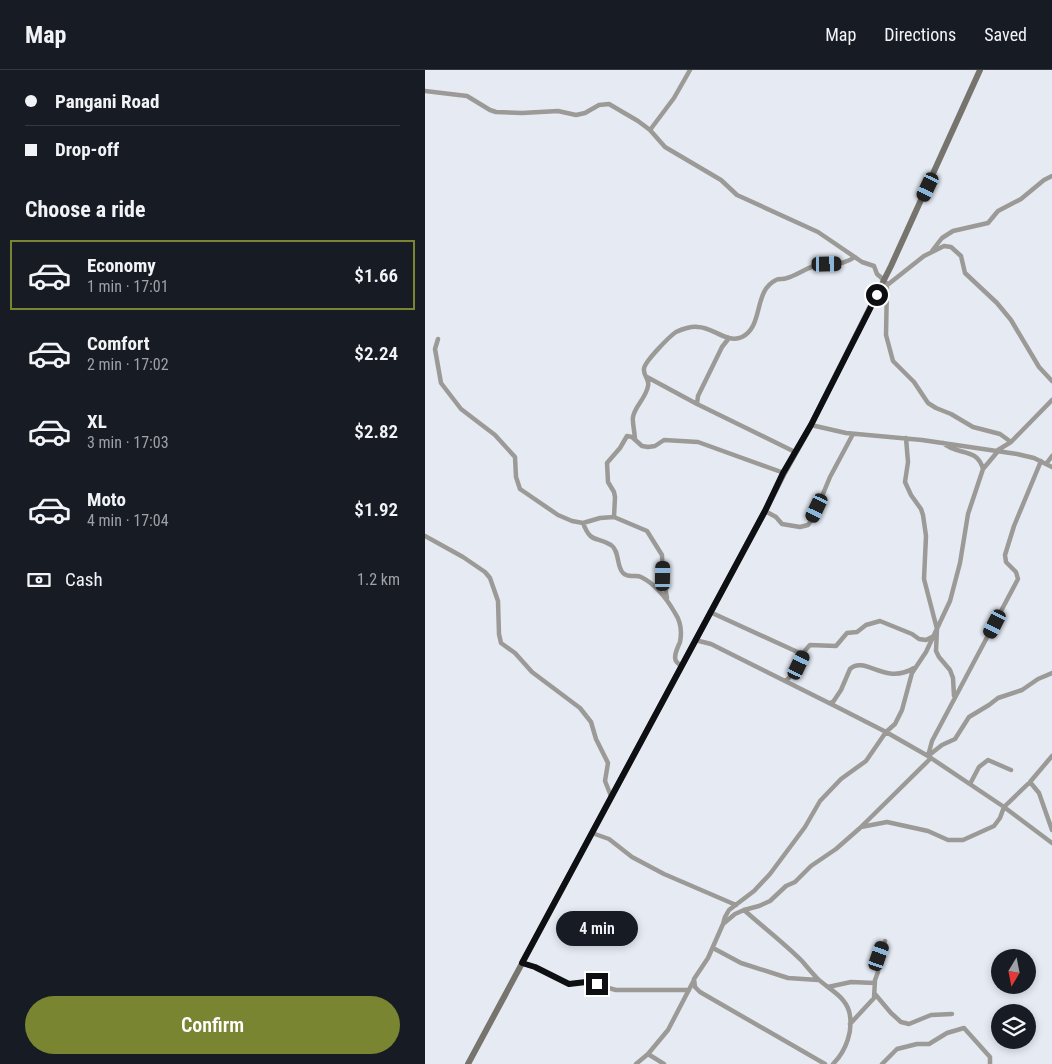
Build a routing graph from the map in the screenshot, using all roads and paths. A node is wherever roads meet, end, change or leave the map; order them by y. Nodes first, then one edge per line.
1 (690, 70) edge
2 (980, 70) edge
3 (425, 91) edge
4 (650, 130) junction
5 (1052, 176) edge
6 (931, 252) junction
7 (855, 257) junction
8 (885, 282) junction
9 (729, 338) junction
10 (438, 339) dead end
11 (647, 377) junction
12 (1052, 381) edge
13 (1052, 400) edge
14 (697, 404) junction
15 (811, 425) junction
16 (853, 434) junction
17 (906, 438) junction
18 (635, 439) junction
19 (1011, 442) junction
20 (943, 443) junction
21 (998, 450) junction
22 (795, 452) junction
23 (1052, 456) edge
24 (1044, 462) junction
25 (1052, 467) edge
26 (983, 469) junction
27 (783, 473) junction
28 (765, 511) junction
29 (614, 517) junction
30 (583, 523) junction
31 (425, 536) edge
32 (667, 598) junction
33 (711, 612) junction
34 (937, 629) junction
35 (934, 636) junction
36 (695, 640) junction
37 (803, 655) junction
38 (681, 666) junction
39 (915, 667) junction
40 (1052, 673) edge
41 (783, 680) junction
42 (954, 697) junction
43 (830, 703) junction
44 (886, 732) junction
45 (1052, 756) edge
46 (929, 757) junction
47 (1011, 770) dead end
48 (1029, 782) junction
49 (970, 784) junction
50 (611, 796) junction
51 (1004, 807) junction
52 (859, 828) junction
53 (1052, 830) edge
54 (592, 833) junction
55 (1052, 843) edge
56 (736, 905) junction
57 (744, 910) junction
58 (723, 924) junction
59 (885, 941) dead end
60 (713, 948) junction
61 (522, 963) junction
62 (694, 979) junction
63 (818, 980) junction
64 (875, 983) junction
65 (828, 987) junction
66 (689, 990) junction
67 (875, 994) junction
68 (952, 1014) dead end
69 (850, 1024) junction
70 (648, 1054) junction
71 (659, 1062) edge
72 (468, 1064) edge
73 (636, 1064) edge
74 (664, 1064) edge
75 (825, 1064) edge
76 (833, 1064) edge
77 (882, 1064) edge
78 (990, 1064) edge

1 - 4 street
2 - 8 main road
3 - 4 street
4 - 7 street
5 - 6 street
6 - 8 street
6 - 12 street
7 - 8 street
7 - 9 street
8 - 15 main road
8 - 19 street
9 - 11 street
9 - 14 street
10 - 30 street
11 - 14 street
11 - 18 street
13 - 19 street
14 - 22 street
15 - 16 street
15 - 22 main road
16 - 17 street
16 - 28 street
17 - 20 street
17 - 34 street
18 - 27 street
18 - 29 street
19 - 21 street
20 - 21 street
20 - 26 street
21 - 24 street
21 - 26 street
22 - 27 main road
23 - 24 street
24 - 25 street
24 - 42 street
26 - 34 street
27 - 28 main road
28 - 33 main road
29 - 30 street
29 - 32 street
30 - 32 street
31 - 50 street
32 - 38 street
33 - 36 main road
33 - 37 street
34 - 35 street
34 - 42 street
35 - 37 street
35 - 39 street
36 - 38 main road
36 - 41 street
37 - 41 street
38 - 50 main road
39 - 43 street
39 - 44 street
40 - 46 street
41 - 43 street
42 - 46 street
43 - 44 street
44 - 46 street
44 - 56 street
45 - 48 street
46 - 49 street
46 - 52 street
47 - 49 street
48 - 51 street
48 - 53 street
49 - 51 street
50 - 54 main road
51 - 52 street
51 - 55 street
52 - 57 street
54 - 56 street
54 - 61 main road
56 - 58 street
57 - 58 street
57 - 63 street
58 - 60 street
59 - 64 street
60 - 62 street
60 - 63 street
61 - 66 street
61 - 72 main road
62 - 66 street
62 - 75 street
63 - 65 street
64 - 65 street
64 - 67 street
65 - 69 street
66 - 70 street
67 - 68 street
67 - 69 street
69 - 76 street
70 - 71 street
70 - 73 street
71 - 74 street
77 - 78 street

